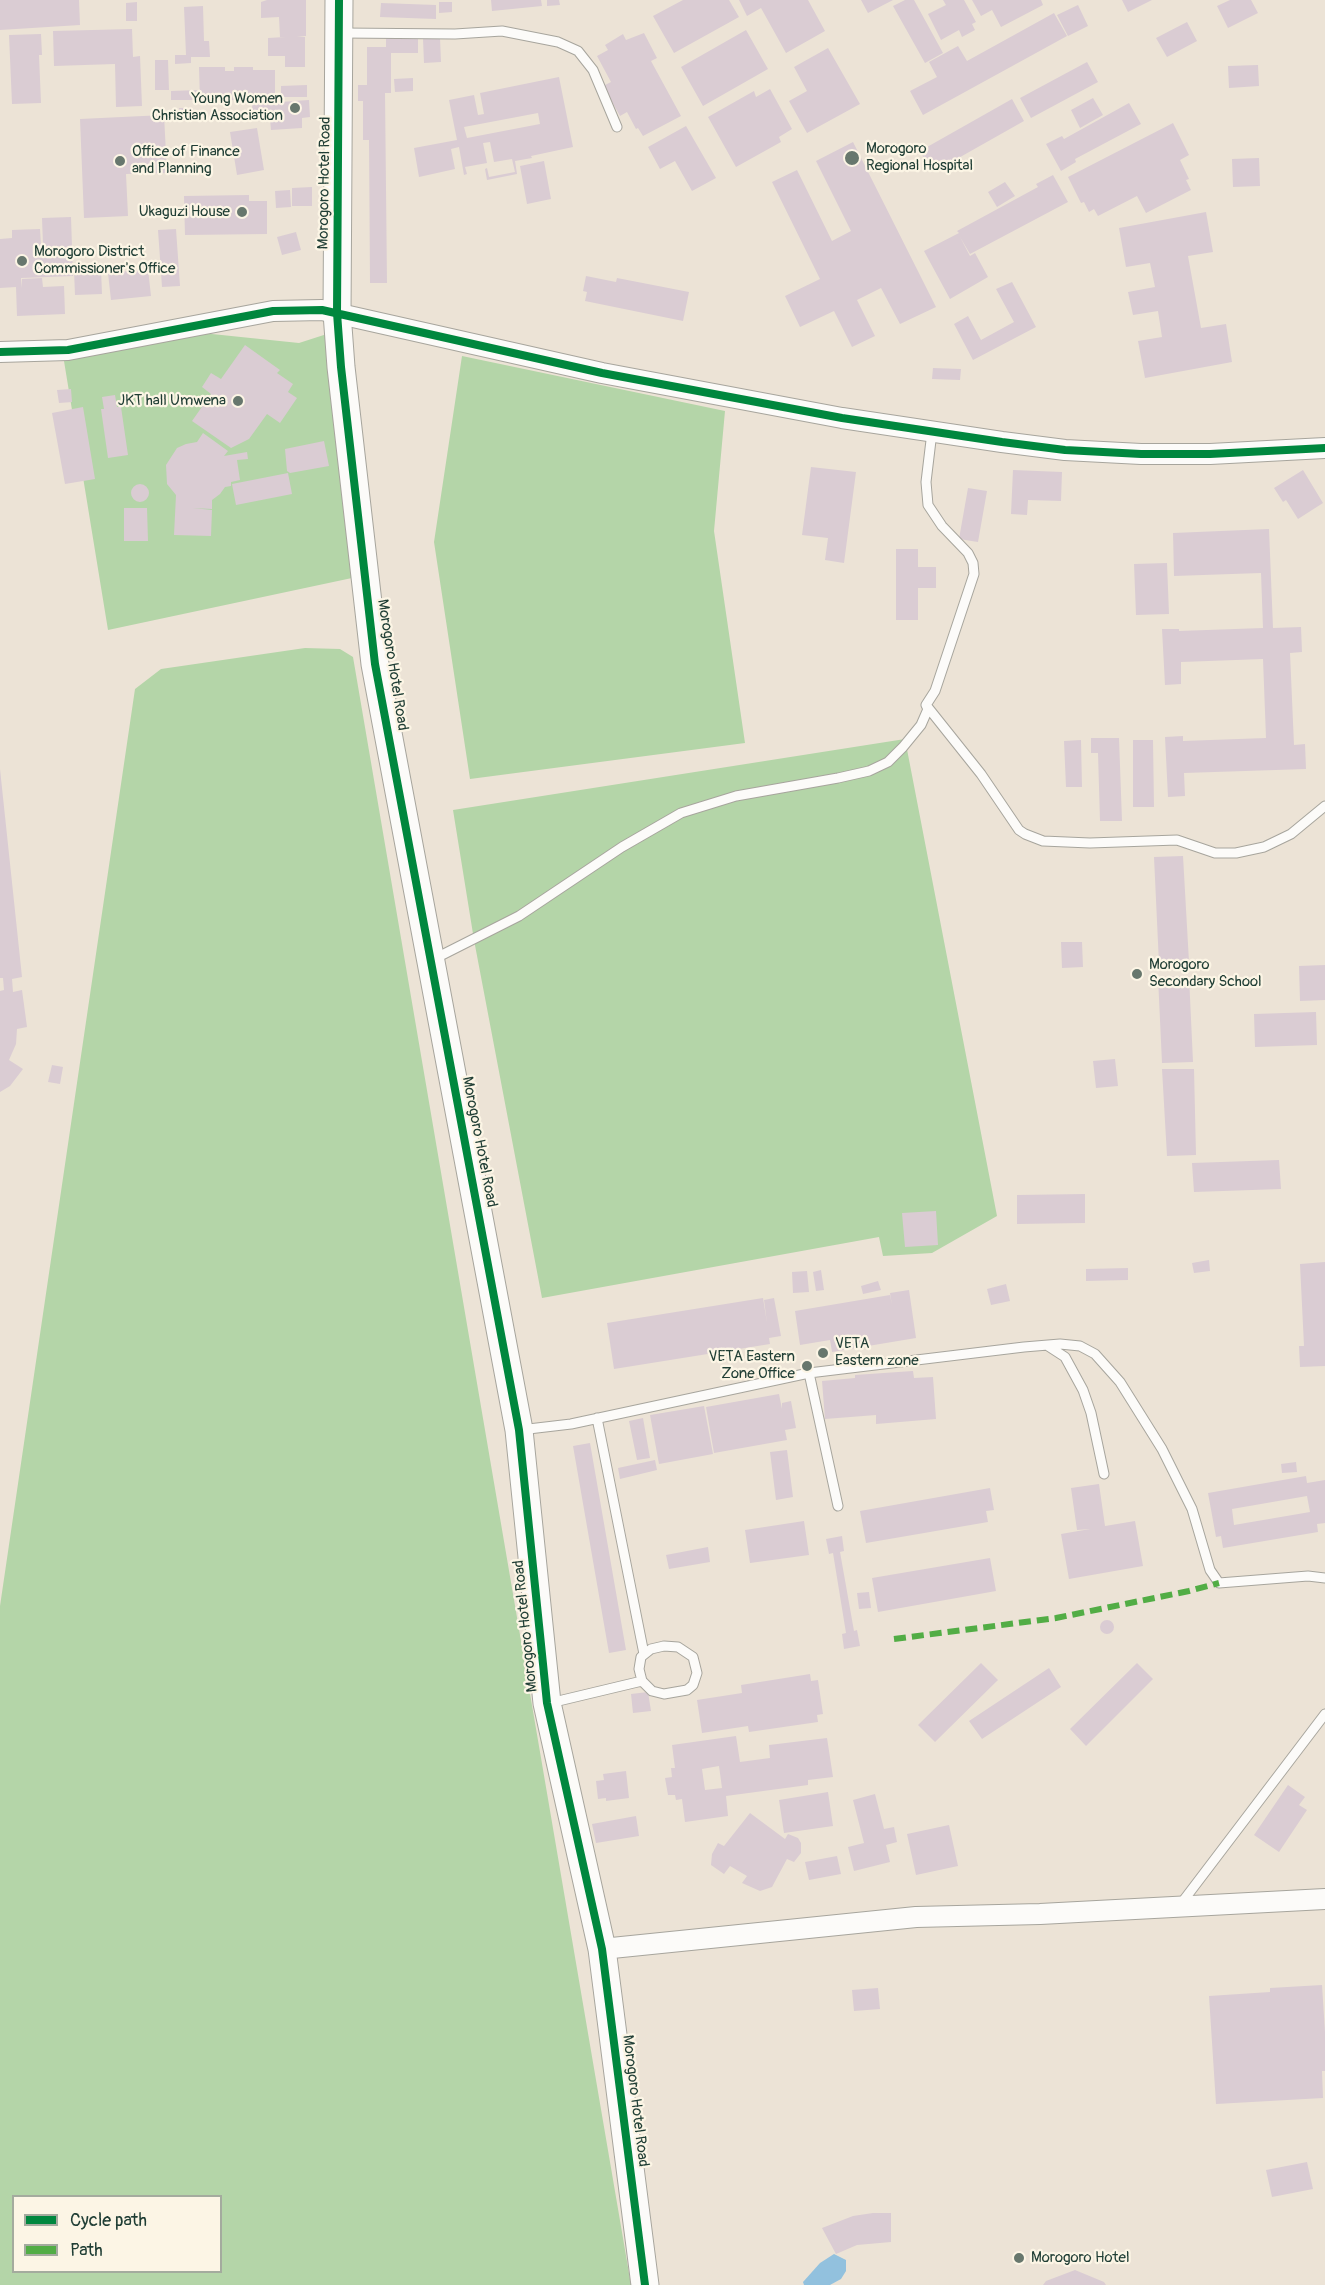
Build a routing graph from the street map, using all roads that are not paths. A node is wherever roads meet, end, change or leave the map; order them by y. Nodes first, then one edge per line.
1 (339, 0) edge
2 (340, 33) junction
3 (617, 127) dead end
4 (337, 313) junction
5 (0, 352) edge
6 (932, 432) junction
7 (1325, 448) edge
8 (926, 705) junction
9 (1325, 807) edge
10 (430, 961) junction
11 (1024, 1347) junction
12 (809, 1372) junction
13 (597, 1418) junction
14 (519, 1430) junction
15 (1104, 1474) dead end
16 (838, 1506) dead end
17 (1325, 1578) edge
18 (644, 1654) junction
19 (642, 1681) junction
20 (547, 1703) junction
21 (1325, 1714) edge
22 (1325, 1899) edge
23 (1179, 1907) junction
24 (602, 1949) junction
25 (645, 2285) edge

1 - 2 street, Morogoro Hotel Road
2 - 3 lane
2 - 4 street, Morogoro Hotel Road
4 - 5 street
4 - 6 street
4 - 10 street, Morogoro Hotel Road
6 - 7 street
6 - 8 lane
8 - 9 lane
8 - 10 lane
10 - 14 street, Morogoro Hotel Road
11 - 12 lane
11 - 15 lane
11 - 17 lane
12 - 13 lane
12 - 16 lane
13 - 14 lane
13 - 18 lane
14 - 20 street, Morogoro Hotel Road
18 - 19 lane
18 - 19 lane
19 - 20 lane
20 - 24 street, Morogoro Hotel Road
21 - 23 lane
22 - 23 street
23 - 24 street
24 - 25 street, Morogoro Hotel Road

